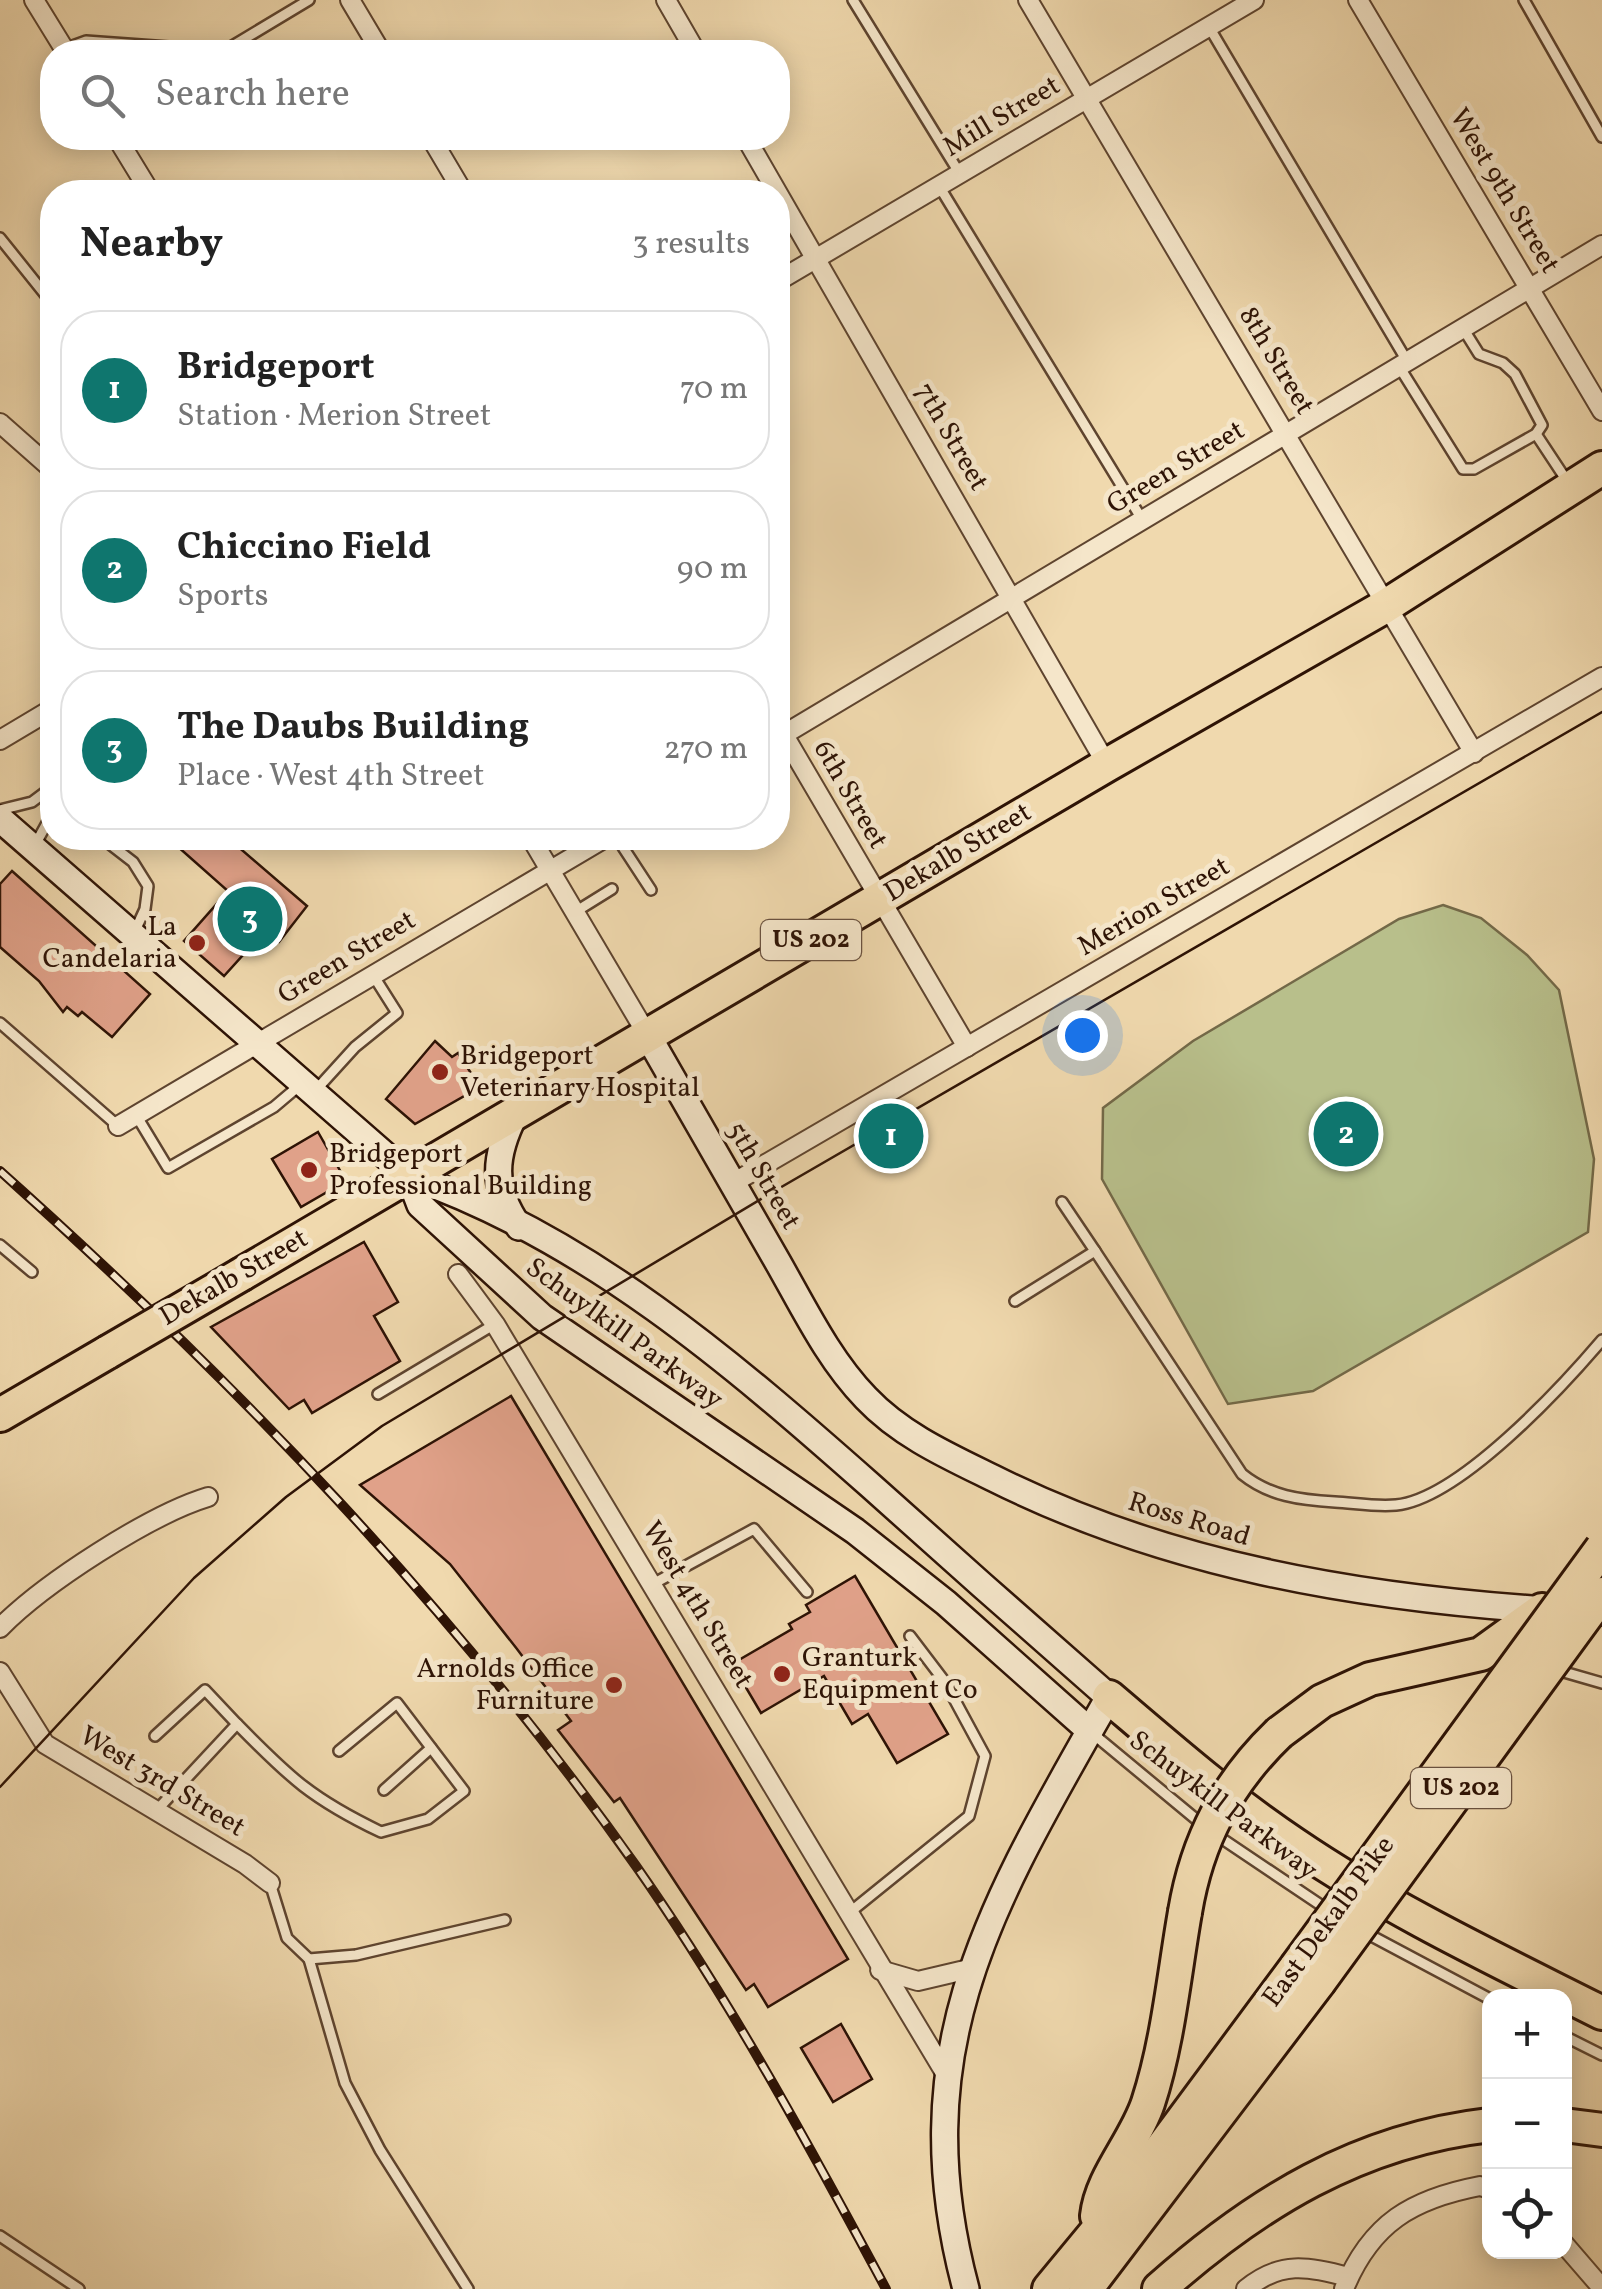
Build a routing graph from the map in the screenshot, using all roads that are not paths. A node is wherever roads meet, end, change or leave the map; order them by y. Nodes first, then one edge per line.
1 (34, 0) edge
2 (309, 0) edge
3 (350, 0) edge
4 (666, 0) edge
5 (853, 0) edge
6 (1028, 0) edge
7 (1254, 0) edge
8 (1358, 0) edge
9 (1524, 0) edge
10 (1208, 27) junction
11 (58, 40) edge
12 (242, 40) edge
13 (374, 40) edge
14 (689, 40) edge
15 (1085, 100) junction
16 (1602, 137) edge
17 (124, 150) edge
18 (438, 150) edge
19 (753, 150) edge
20 (960, 174) junction
21 (143, 180) edge
22 (457, 180) edge
23 (771, 180) edge
24 (940, 186) junction
25 (790, 212) edge
26 (0, 238) edge
27 (1602, 245) edge
28 (817, 258) junction
29 (790, 274) edge
30 (40, 288) edge
31 (1531, 291) junction
32 (1464, 330) junction
33 (1404, 366) junction
34 (1602, 411) edge
35 (0, 423) edge
36 (1287, 432) junction
37 (1536, 434) junction
38 (40, 458) edge
39 (1602, 468) edge
40 (1571, 488) junction
41 (1143, 521) junction
42 (1012, 599) junction
43 (1384, 607) junction
44 (1602, 677) edge
45 (40, 716) edge
46 (790, 727) edge
47 (0, 740) edge
48 (790, 751) edge
49 (1474, 753) junction
50 (1107, 764) junction
51 (40, 799) edge
52 (2, 823) edge
53 (40, 837) edge
54 (34, 848) junction
55 (118, 850) edge
56 (538, 850) edge
57 (584, 850) edge
58 (625, 850) edge
59 (550, 870) junction
60 (612, 890) dead end
61 (652, 890) dead end
62 (880, 899) junction
63 (574, 912) junction
64 (133, 935) junction
65 (374, 974) junction
66 (0, 1023) edge
67 (648, 1036) junction
68 (257, 1044) junction
69 (967, 1047) junction
70 (308, 1088) junction
71 (515, 1114) junction
72 (136, 1116) junction
73 (118, 1126) joint
74 (409, 1176) junction
75 (733, 1183) junction
76 (1062, 1202) dead end
77 (519, 1227) junction
78 (0, 1245) edge
79 (1095, 1251) junction
80 (32, 1272) dead end
81 (458, 1274) dead end
82 (1015, 1301) dead end
83 (496, 1324) junction
84 (821, 1338) joint
85 (1602, 1340) edge
86 (378, 1394) dead end
87 (0, 1415) edge
88 (208, 1497) dead end
89 (1602, 1548) edge
90 (650, 1585) junction
91 (807, 1592) dead end
92 (1602, 1594) edge
93 (1542, 1610) junction
94 (1602, 1615) edge
95 (0, 1628) edge
96 (910, 1636) dead end
97 (1448, 1663) junction
98 (1492, 1663) dead end
99 (1508, 1664) dead end
100 (0, 1672) edge
101 (1602, 1683) edge
102 (1109, 1697) junction
103 (237, 1724) junction
104 (1090, 1731) junction
105 (155, 1736) dead end
106 (431, 1748) junction
107 (339, 1751) dead end
108 (384, 1790) dead end
109 (156, 1811) junction
110 (270, 1884) joint
111 (847, 1914) junction
112 (506, 1920) dead end
113 (310, 1958) junction
114 (970, 1969) junction
115 (880, 1970) junction
116 (1308, 1974) junction
117 (1482, 1995) edge
118 (1602, 2012) edge
119 (1572, 2040) edge
120 (1602, 2055) edge
121 (946, 2076) junction
122 (1572, 2126) edge
123 (1482, 2127) edge
124 (1602, 2130) edge
125 (1482, 2186) edge
126 (1095, 2235) junction
127 (0, 2236) edge
128 (1572, 2253) edge
129 (1346, 2283) edge
130 (1602, 2288) edge
131 (79, 2289) edge
132 (468, 2289) edge
133 (966, 2289) edge
134 (1049, 2289) edge
135 (1086, 2289) edge
136 (1159, 2289) edge
137 (1246, 2289) edge

1 - 11 street
2 - 12 lane
3 - 13 street
4 - 14 street
5 - 20 lane
6 - 15 street, 8th Street
7 - 10 street, Mill Street
8 - 31 street, West 9th Street
9 - 16 lane
10 - 15 street, Mill Street
10 - 33 lane
15 - 20 street, Mill Street
15 - 36 street, 8th Street
17 - 21 street
18 - 22 street
19 - 23 street, 7th Street
20 - 24 street, Mill Street
24 - 28 street, Mill Street
24 - 41 lane
25 - 28 street, 7th Street
26 - 30 lane
27 - 31 street, Green Street
28 - 29 street, Mill Street
28 - 42 street, 7th Street
31 - 32 street, Green Street
31 - 34 street, West 9th Street
32 - 33 street, Green Street
32 - 37 lane
33 - 36 street, Green Street
33 - 37 lane
35 - 38 street
36 - 41 street, Green Street
36 - 43 street, 8th Street
37 - 40 lane
39 - 40 highway, Dekalb Street / US 202
40 - 43 highway, Dekalb Street / US 202
41 - 42 street, Green Street
42 - 46 street, Green Street
42 - 50 street, 7th Street
43 - 49 street, 8th Street
43 - 50 highway, Dekalb Street / US 202
44 - 49 street, Merion Street
45 - 47 street
48 - 62 street, 6th Street
49 - 69 street, Merion Street
50 - 62 highway, Dekalb Street / US 202
51 - 52 lane
52 - 54 main road
53 - 54 lane
54 - 64 main road
55 - 64 lane
56 - 59 street, 5th Street
57 - 59 street, Green Street
58 - 61 lane
59 - 63 street, 5th Street
59 - 65 street, Green Street
60 - 63 lane
62 - 67 highway, Dekalb Street / US 202
62 - 69 street, 6th Street
63 - 67 street, 5th Street
64 - 68 main road
65 - 68 street, Green Street
65 - 70 lane
66 - 73 lane
67 - 71 highway, Dekalb Street / US 202
67 - 75 main road, 5th Street
68 - 70 main road
68 - 72 street, Green Street
69 - 75 street, Merion Street
70 - 72 lane
70 - 74 main road
71 - 74 highway, Dekalb Street / US 202
71 - 77 main road
72 - 73 street, Green Street
74 - 77 main road, Schuylkill Parkway
74 - 87 highway, Dekalb Street / US 202, bridge
74 - 104 main road, Schuylkill Parkway
75 - 84 main road, 5th Street
76 - 79 lane
77 - 102 main road, Schuylkill Parkway
78 - 80 lane
79 - 82 lane
79 - 85 lane
81 - 83 street, West 4th Street
83 - 86 lane
83 - 90 street, West 4th Street
84 - 93 main road, Ross Road
88 - 95 street
89 - 116 highway, East Dekalb Pike, bridge
90 - 91 lane
90 - 111 street, West 4th Street
92 - 116 highway, East Dekalb Pike / US 202, bridge
93 - 94 main road, Ross Road
93 - 97 highway
96 - 111 lane
97 - 98 lane
97 - 126 highway, bridge
99 - 101 lane
100 - 109 street, West 3rd Street
102 - 104 main road
102 - 118 highway
103 - 105 lane
103 - 106 lane
103 - 109 lane
104 - 114 main road
104 - 117 lane, Schuykill Parkway
106 - 107 lane
106 - 108 lane
109 - 110 street, West 3rd Street
110 - 113 lane
111 - 115 street, West 4th Street
112 - 113 lane
113 - 132 lane
114 - 115 street
114 - 121 main road
115 - 121 street, West 4th Street
116 - 126 highway, East Dekalb Pike
116 - 135 highway, East Dekalb Pike / US 202
119 - 120 lane
121 - 133 main road
122 - 124 highway
123 - 136 highway
125 - 129 street
126 - 134 highway, East Dekalb Pike
127 - 131 lane
128 - 130 street
129 - 137 street

